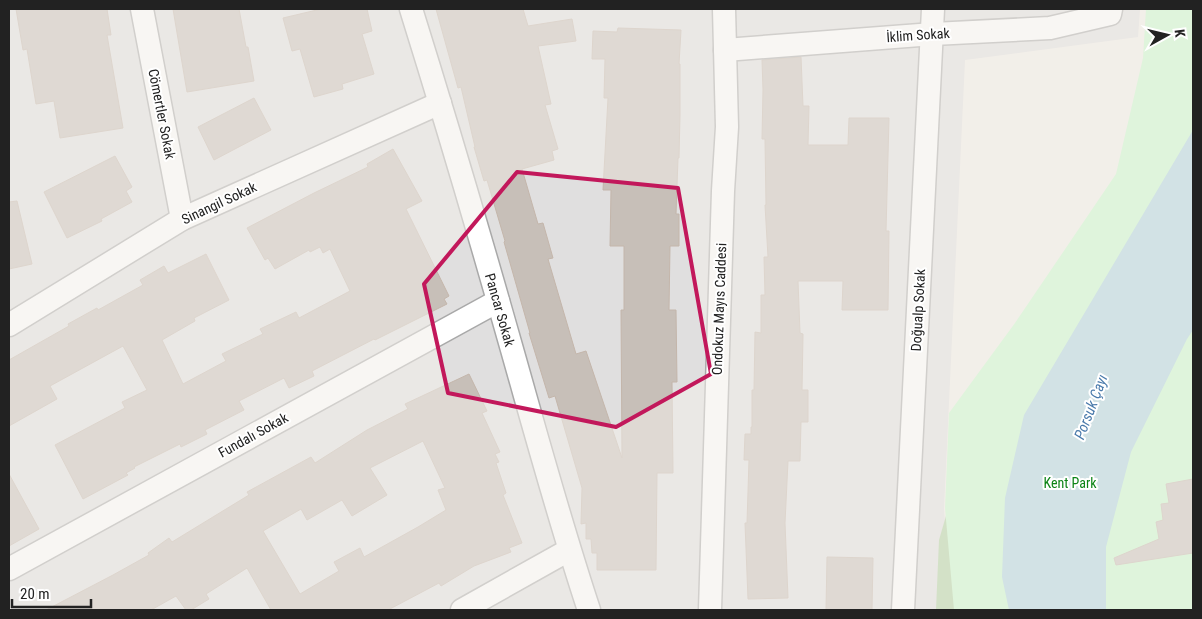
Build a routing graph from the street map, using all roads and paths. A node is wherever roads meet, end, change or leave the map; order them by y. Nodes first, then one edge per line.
1 (142, 9) edge
2 (411, 9) edge
3 (724, 9) edge
4 (933, 9) edge
5 (1111, 11) edge
6 (933, 34) junction
7 (725, 50) junction
8 (440, 102) junction
9 (182, 219) junction
10 (498, 301) junction
11 (9, 325) edge
12 (569, 550) junction
13 (9, 569) edge
14 (462, 610) edge
15 (589, 610) edge
16 (710, 610) edge
17 (903, 610) edge

1 - 9 street, Cömertler Sokak
2 - 8 street, Pancar Sokak
3 - 7 street, Ondokuz Mayıs Caddesi
4 - 6 street, Doğualp Sokak
5 - 6 street, İklim Sokak
6 - 7 street, İklim Sokak
6 - 17 street, Doğualp Sokak
7 - 16 street, Ondokuz Mayıs Caddesi
8 - 9 street, Sinangil Sokak
8 - 10 street, Pancar Sokak
9 - 11 street, Sinangil Sokak
10 - 12 street, Pancar Sokak
10 - 13 street, Fundalı Sokak
12 - 14 street
12 - 15 street, Pancar Sokak

